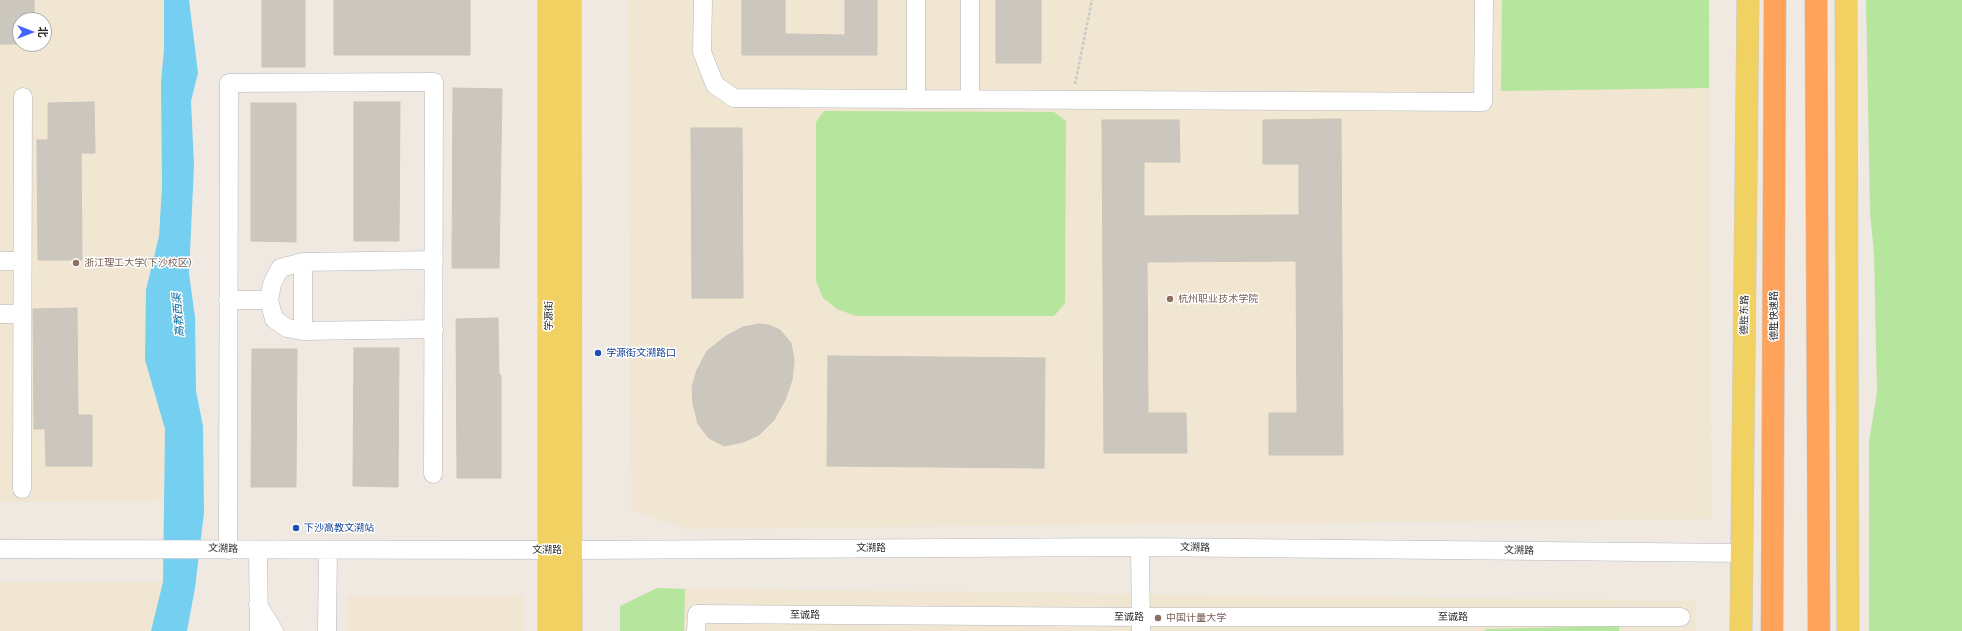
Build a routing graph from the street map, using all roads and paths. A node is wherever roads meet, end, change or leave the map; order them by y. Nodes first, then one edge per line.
1 (549, 0) edge
2 (570, 0) edge
3 (702, 0) edge
4 (916, 0) edge
5 (970, 0) edge
6 (1092, 0) edge
7 (1484, 0) edge
8 (1748, 0) edge
9 (1775, 0) edge
10 (1816, 0) edge
11 (1846, 0) edge
12 (23, 96) dead end
13 (916, 99) junction
14 (970, 99) junction
15 (1072, 99) junction
16 (22, 260) junction
17 (434, 260) junction
18 (0, 261) edge
19 (303, 262) junction
20 (228, 300) junction
21 (269, 300) junction
22 (0, 314) edge
23 (22, 314) junction
24 (434, 329) junction
25 (303, 331) junction
26 (433, 474) dead end
27 (22, 489) dead end
28 (1140, 547) junction
29 (0, 549) edge
30 (228, 550) junction
31 (258, 550) junction
32 (328, 550) junction
33 (548, 550) junction
34 (571, 550) junction
35 (1742, 553) junction
36 (258, 604) junction
37 (1681, 617) dead end
38 (696, 622) edge
39 (1140, 624) edge
40 (1629, 624) edge
41 (259, 631) edge
42 (274, 631) edge
43 (327, 631) edge
44 (548, 631) edge
45 (571, 631) edge
46 (1741, 631) edge
47 (1772, 631) edge
48 (1819, 631) edge
49 (1848, 631) edge

1 - 33 main road, 学源街
2 - 34 main road
3 - 13 street
4 - 13 street
5 - 14 street
6 - 15 path
7 - 15 street
8 - 35 main road, 德胜东路
9 - 47 highway, 德胜快速路
10 - 48 highway
11 - 49 main road
12 - 16 street
13 - 14 street
14 - 15 street
16 - 18 street
16 - 23 street
17 - 19 street
17 - 20 street
17 - 24 street
19 - 21 street
19 - 25 street
20 - 21 street
20 - 30 street
21 - 25 street
22 - 23 street
23 - 27 street
24 - 25 street
24 - 26 street
28 - 34 street, 文溯路
28 - 35 street, 文溯路
28 - 39 street
29 - 30 street, 文溯路
30 - 31 street, 文溯路
31 - 32 street, 文溯路
31 - 36 street
32 - 33 street, 文溯路
32 - 43 street
33 - 34 street, 文溯路
33 - 44 main road, 学源街
34 - 45 main road
35 - 46 main road, 德胜东路
36 - 41 street
36 - 42 street
37 - 40 street, 至诚路
38 - 39 street, 至诚路
39 - 40 street, 至诚路

